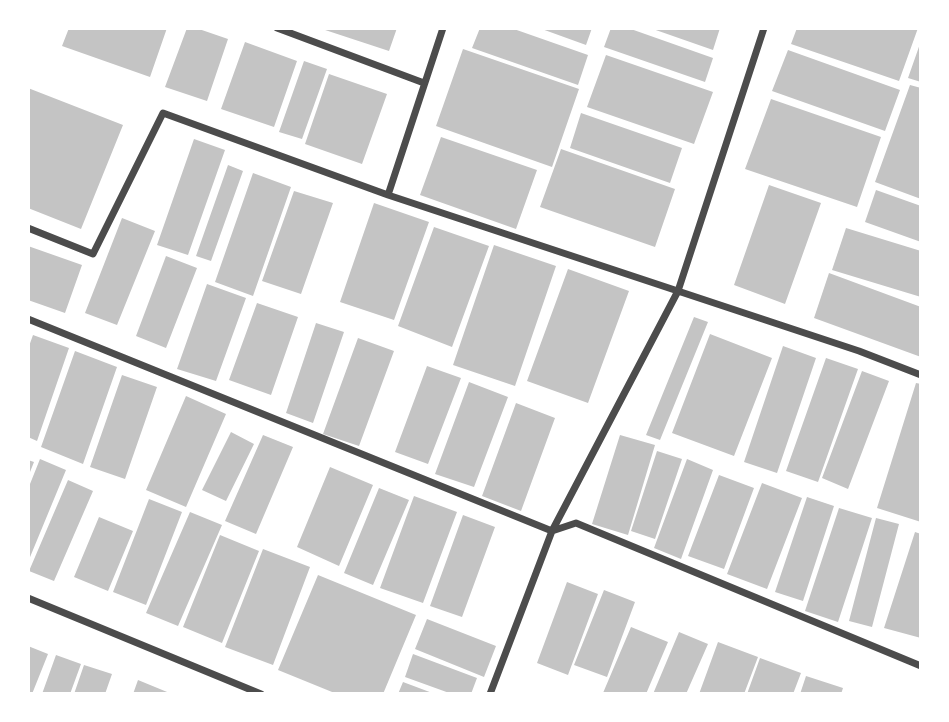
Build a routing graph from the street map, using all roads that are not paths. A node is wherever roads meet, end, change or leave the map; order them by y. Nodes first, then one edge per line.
1 (277, 28) edge
2 (443, 28) edge
3 (764, 28) edge
4 (424, 83) junction
5 (388, 195) junction
6 (28, 228) edge
7 (678, 291) junction
8 (28, 319) edge
9 (921, 375) edge
10 (552, 531) junction
11 (28, 598) edge
12 (921, 666) edge
13 (261, 694) edge
14 (490, 694) edge

1 - 4 street
2 - 4 street
3 - 7 street
4 - 5 street
5 - 6 street
5 - 7 street
7 - 9 street
7 - 10 street
8 - 10 street
10 - 12 street
10 - 14 street
11 - 13 street

